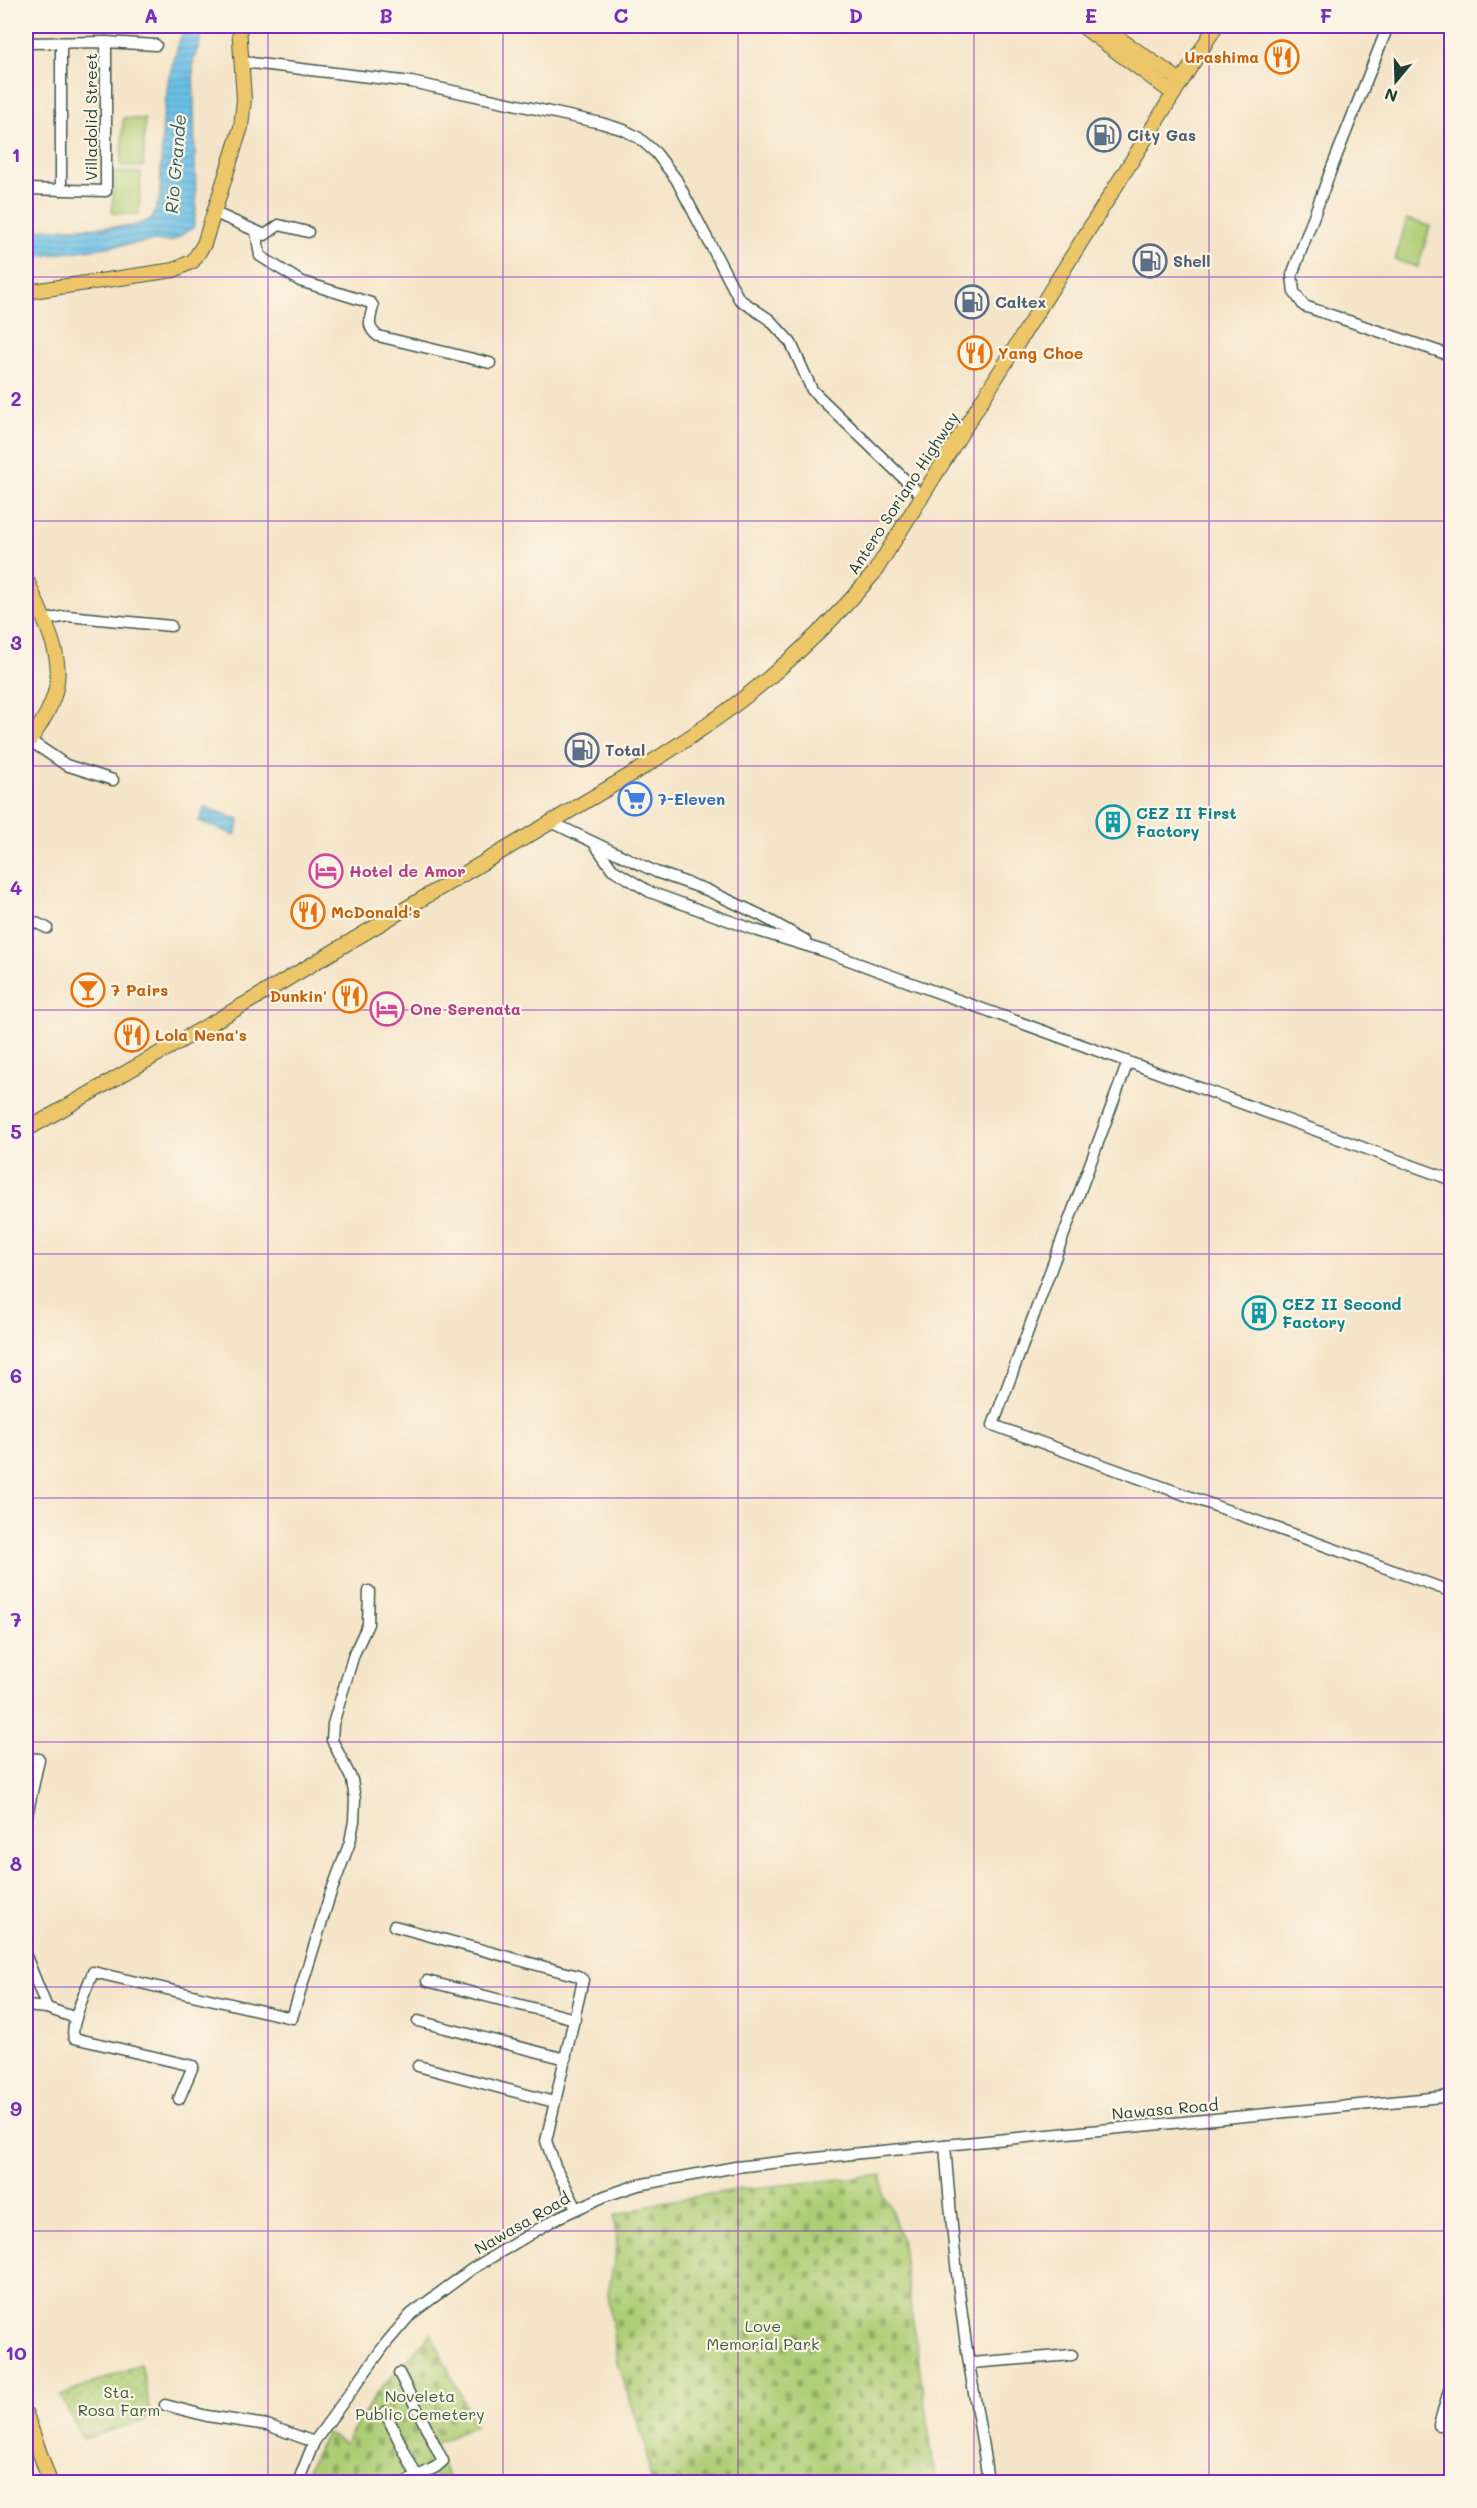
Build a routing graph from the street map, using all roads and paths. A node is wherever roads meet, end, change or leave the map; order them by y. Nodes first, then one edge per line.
1 (239, 26) edge
2 (1082, 26) edge
3 (1101, 26) edge
4 (1216, 26) edge
5 (1388, 26) edge
6 (106, 42) junction
7 (26, 43) edge
8 (61, 44) junction
9 (156, 45) dead end
10 (243, 62) junction
11 (1178, 88) junction
12 (26, 189) edge
13 (61, 190) junction
14 (215, 213) junction
15 (256, 231) junction
16 (308, 232) dead end
17 (26, 292) edge
18 (1452, 356) edge
19 (490, 363) dead end
20 (923, 497) junction
21 (26, 578) edge
22 (44, 620) junction
23 (171, 626) dead end
24 (27, 742) edge
25 (112, 780) dead end
26 (552, 822) junction
27 (594, 843) junction
28 (26, 918) edge
29 (47, 928) dead end
30 (824, 951) junction
31 (1128, 1062) junction
32 (26, 1133) edge
33 (1452, 1180) edge
34 (369, 1591) dead end
35 (1452, 1592) edge
36 (26, 1758) edge
37 (26, 1820) edge
38 (394, 1926) dead end
39 (26, 1956) edge
40 (427, 1981) dead end
41 (26, 2006) edge
42 (47, 2008) junction
43 (76, 2018) junction
44 (575, 2019) junction
45 (418, 2021) dead end
46 (566, 2059) junction
47 (418, 2066) dead end
48 (1452, 2097) edge
49 (179, 2100) dead end
50 (554, 2102) junction
51 (945, 2145) junction
52 (576, 2207) junction
53 (1072, 2355) dead end
54 (970, 2363) junction
55 (399, 2373) dead end
56 (1452, 2380) edge
57 (165, 2405) dead end
58 (385, 2412) dead end
59 (26, 2414) edge
60 (1438, 2425) dead end
61 (314, 2442) junction
62 (417, 2477) junction
63 (51, 2482) edge
64 (298, 2482) edge
65 (406, 2482) edge
66 (988, 2482) edge

1 - 10 main road
2 - 11 main road
3 - 11 main road
4 - 11 main road, Antero Soriano Highway
5 - 18 street
6 - 8 street
6 - 9 street
6 - 13 street, Villadolid Street
7 - 8 street
8 - 13 street
10 - 14 main road
10 - 20 street
11 - 20 main road, Antero Soriano Highway
12 - 13 street
14 - 15 street
14 - 17 main road
15 - 16 street
15 - 19 street
20 - 26 main road, Antero Soriano Highway
21 - 22 main road
22 - 23 street
22 - 24 main road
24 - 25 street
26 - 27 street
26 - 32 main road, Antero Soriano Highway
27 - 30 street
27 - 30 street
28 - 29 street
30 - 31 street
31 - 33 street
31 - 35 street
34 - 43 street
36 - 37 street
38 - 44 street
39 - 42 street
40 - 44 street
41 - 42 street
42 - 43 street
43 - 49 street
44 - 46 street
45 - 46 street
46 - 50 street
47 - 50 street
48 - 51 street, Nawasa Road
50 - 52 street
51 - 52 street, Nawasa Road
51 - 54 street
52 - 61 street, Nawasa Road
53 - 54 street
54 - 66 street
55 - 62 street
56 - 60 street
57 - 61 street
58 - 62 street
59 - 63 main road
61 - 64 street, Nawasa Road
62 - 65 street

